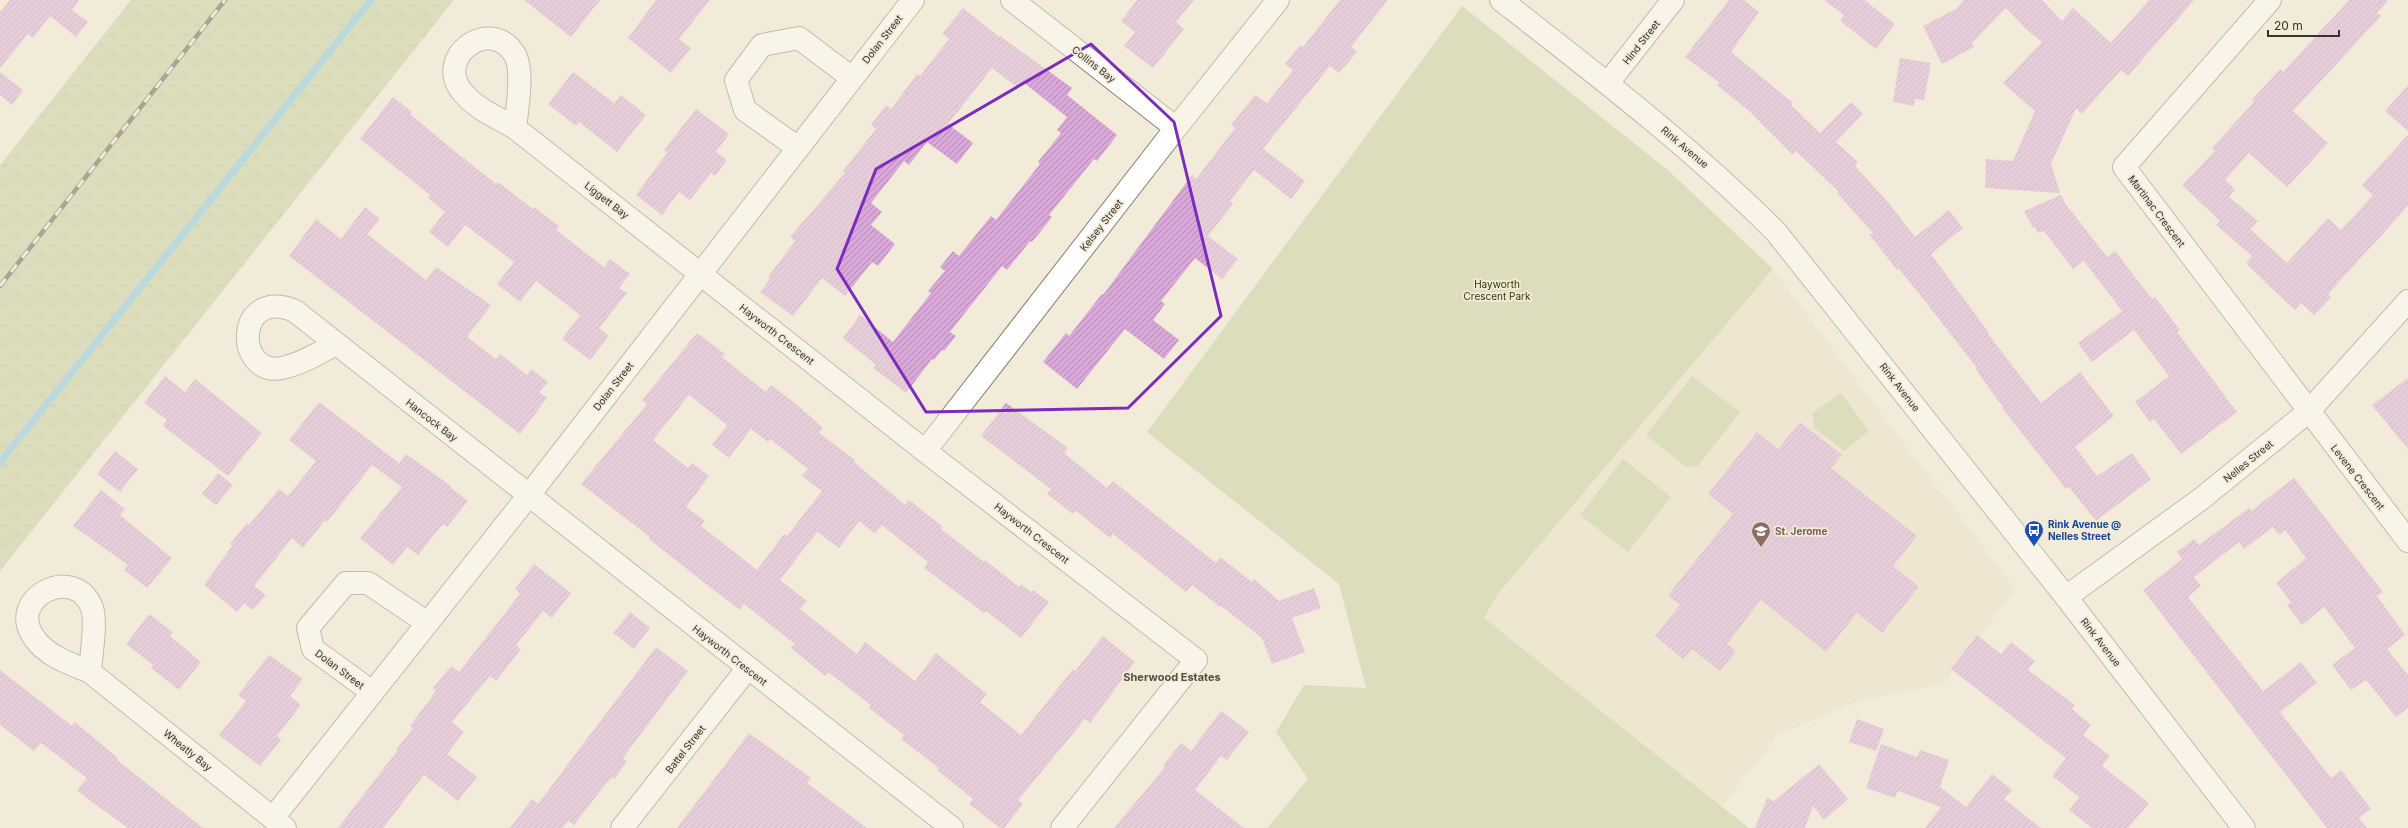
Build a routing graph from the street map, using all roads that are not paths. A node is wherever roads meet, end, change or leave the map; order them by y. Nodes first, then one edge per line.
1 (913, 0) edge
2 (1012, 0) edge
3 (1278, 0) edge
4 (1501, 0) edge
5 (1673, 0) edge
6 (2270, 0) edge
7 (852, 78) junction
8 (1608, 83) junction
9 (515, 128) dead end
10 (1176, 128) junction
11 (798, 148) junction
12 (700, 273) junction
13 (2408, 301) edge
14 (336, 344) dead end
15 (2308, 412) junction
16 (925, 451) junction
17 (529, 495) junction
18 (2408, 541) edge
19 (2066, 597) junction
20 (426, 622) junction
21 (747, 669) junction
22 (90, 672) dead end
23 (372, 692) junction
24 (279, 823) edge
25 (622, 828) edge
26 (952, 828) edge
27 (1062, 828) edge
28 (2244, 828) edge

1 - 7 street, Dolan Street
2 - 10 street, Collins Bay
3 - 10 street, Kelsey Street
4 - 8 street, Rink Avenue
5 - 8 street, Hind Street
6 - 15 street, Martinac Crescent
7 - 11 street, Dolan Street
7 - 11 street
8 - 19 street, Rink Avenue
9 - 12 street, Liggett Bay
10 - 16 street, Kelsey Street
11 - 12 street, Dolan Street
12 - 16 street, Hayworth Crescent
12 - 17 street, Dolan Street
13 - 15 street, Nelles Street
14 - 17 street, Hancock Bay
15 - 18 street, Levene Crescent
15 - 19 street, Nelles Street
16 - 27 street, Hayworth Crescent
17 - 20 street, Dolan Street
17 - 21 street, Hayworth Crescent
19 - 28 street, Rink Avenue
20 - 23 street, Dolan Street
20 - 23 street, Dolan Street
21 - 25 street, Battel Street
21 - 26 street, Hayworth Crescent
22 - 24 street, Wheatly Bay
23 - 24 street, Dolan Street

